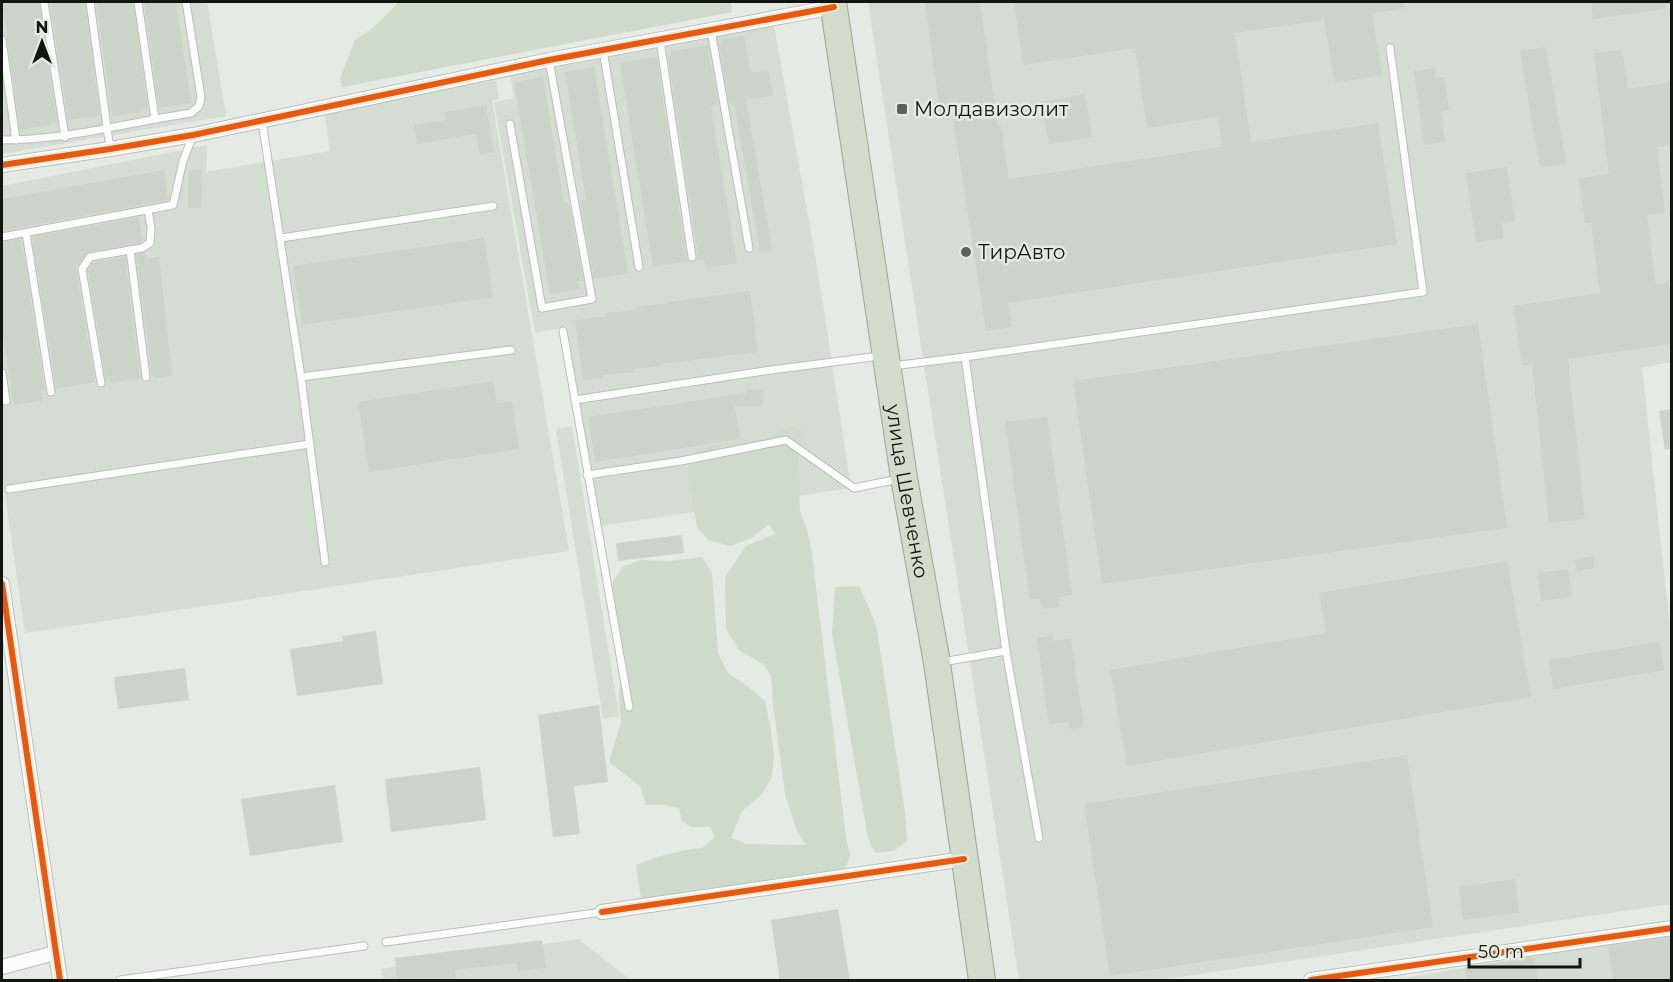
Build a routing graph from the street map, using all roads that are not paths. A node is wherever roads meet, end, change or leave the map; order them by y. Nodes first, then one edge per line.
1 (44, 2) edge
2 (90, 2) edge
3 (138, 2) edge
4 (186, 2) edge
5 (833, 4) edge
6 (711, 30) junction
7 (2, 40) edge
8 (660, 40) junction
9 (1390, 48) dead end
10 (603, 50) junction
11 (549, 60) junction
12 (155, 119) junction
13 (262, 121) junction
14 (510, 124) dead end
15 (107, 128) junction
16 (193, 135) junction
17 (64, 136) junction
18 (2, 140) edge
19 (16, 140) junction
20 (110, 149) junction
21 (2, 165) edge
22 (493, 206) dead end
23 (148, 210) junction
24 (26, 233) junction
25 (2, 237) edge
26 (280, 238) junction
27 (749, 248) dead end
28 (130, 250) junction
29 (692, 257) dead end
30 (639, 267) dead end
31 (563, 331) dead end
32 (511, 350) dead end
33 (965, 357) junction
34 (886, 361) junction
35 (2, 373) edge
36 (146, 377) dead end
37 (301, 377) junction
38 (101, 383) dead end
39 (51, 392) dead end
40 (575, 400) junction
41 (6, 401) dead end
42 (310, 444) junction
43 (587, 476) junction
44 (904, 478) junction
45 (9, 489) dead end
46 (325, 562) dead end
47 (2, 584) edge
48 (1006, 651) junction
49 (937, 663) junction
50 (629, 707) dead end
51 (1039, 838) dead end
52 (964, 859) junction
53 (602, 912) joint
54 (1671, 928) edge
55 (386, 942) dead end
56 (364, 946) dead end
57 (56, 953) junction
58 (2, 967) edge
59 (60, 981) edge
60 (120, 981) edge
61 (982, 981) edge
62 (1311, 981) edge

1 - 17 lane
2 - 15 lane
3 - 12 lane
4 - 12 lane
5 - 6 street
5 - 34 highway, улица Шевченко
6 - 8 street
6 - 27 lane
7 - 19 lane
8 - 10 street
8 - 29 lane
9 - 33 lane
10 - 11 street
10 - 30 lane
11 - 13 street
11 - 14 lane
12 - 15 lane
13 - 16 street
13 - 26 lane
15 - 17 lane
15 - 20 lane
16 - 20 street
16 - 23 lane
17 - 19 lane
18 - 19 lane
20 - 21 street
22 - 26 lane
23 - 24 lane
23 - 28 lane
24 - 25 lane
24 - 39 lane
26 - 37 lane
28 - 36 lane
28 - 38 lane
31 - 40 lane
32 - 37 lane
33 - 34 lane
33 - 48 lane
34 - 40 lane
34 - 44 highway, улица Шевченко
35 - 41 lane
37 - 42 lane
40 - 43 lane
42 - 45 lane
42 - 46 lane
43 - 44 lane
43 - 50 lane
44 - 49 highway, улица Шевченко
47 - 57 street
48 - 49 lane
48 - 51 lane
49 - 52 highway, улица Шевченко
52 - 53 street
52 - 61 highway, улица Шевченко
53 - 55 lane
54 - 62 street
56 - 60 lane
57 - 58 street
57 - 59 street

